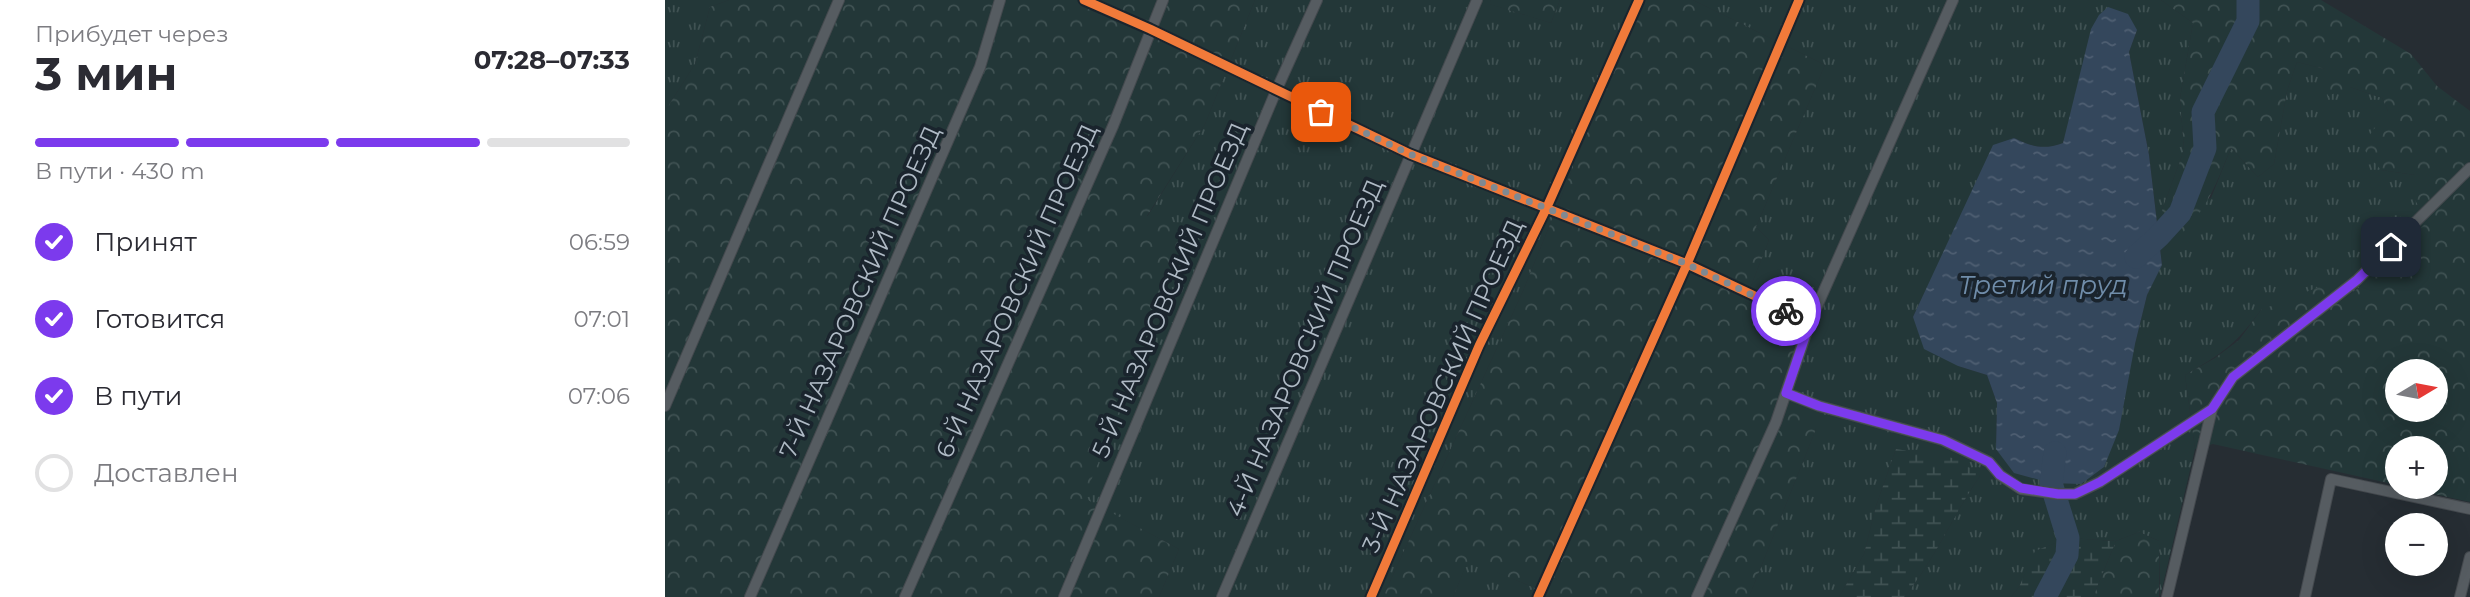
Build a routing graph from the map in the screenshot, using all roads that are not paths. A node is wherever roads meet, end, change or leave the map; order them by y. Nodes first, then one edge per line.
1 (839, 0) edge
2 (1000, 0) edge
3 (1084, 0) edge
4 (1163, 0) edge
5 (1317, 0) edge
6 (1477, 0) edge
7 (1639, 0) edge
8 (1799, 0) edge
9 (1953, 0) edge
10 (1150, 29) junction
11 (1276, 91) junction
12 (1410, 154) junction
13 (2470, 168) edge
14 (1547, 207) junction
15 (1687, 264) junction
16 (1810, 322) junction
17 (1786, 393) junction
18 (665, 406) edge
19 (2212, 409) junction
20 (2470, 509) edge
21 (2470, 556) edge
22 (750, 597) edge
23 (905, 597) edge
24 (1064, 597) edge
25 (1222, 597) edge
26 (1371, 597) edge
27 (1538, 597) edge
28 (1697, 597) edge
29 (2167, 597) edge
30 (2305, 597) edge
31 (2460, 597) edge

1 - 18 street
2 - 22 street, 7-Й НАЗАРОВСКИЙ ПРОЕЗД
3 - 10 street
4 - 10 street, 6-Й НАЗАРОВСКИЙ ПРОЕЗД
5 - 11 street, 5-Й НАЗАРОВСКИЙ ПРОЕЗД
6 - 12 street, 4-Й НАЗАРОВСКИЙ ПРОЕЗД
7 - 14 street, 3-Й НАЗАРОВСКИЙ ПРОЕЗД
8 - 15 street
9 - 16 street
10 - 11 street
10 - 23 street, 6-Й НАЗАРОВСКИЙ ПРОЕЗД
11 - 12 street
11 - 24 street, 5-Й НАЗАРОВСКИЙ ПРОЕЗД
12 - 14 street
12 - 25 street, 4-Й НАЗАРОВСКИЙ ПРОЕЗД
13 - 19 street
14 - 15 street
14 - 26 street, 3-Й НАЗАРОВСКИЙ ПРОЕЗД
15 - 16 street
15 - 27 street
16 - 17 street
17 - 19 street
17 - 28 street
19 - 29 street
20 - 30 street
21 - 31 street

